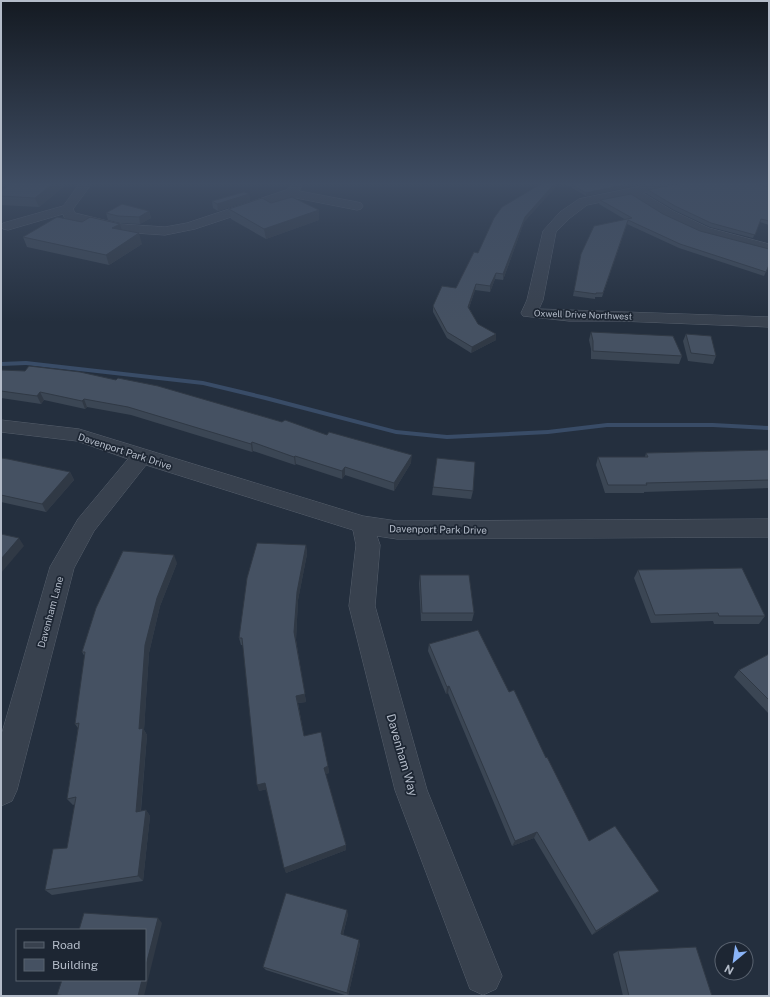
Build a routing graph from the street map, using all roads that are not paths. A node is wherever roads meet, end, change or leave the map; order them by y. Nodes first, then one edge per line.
1 (132, 229) edge
2 (174, 229) edge
3 (552, 229) edge
4 (699, 229) edge
5 (769, 248) edge
6 (769, 322) edge
7 (1, 426) edge
8 (142, 456) junction
9 (363, 525) junction
10 (769, 528) edge
11 (1, 790) edge
12 (483, 976) dead end

1 - 2 street
3 - 6 street, Oxwell Drive Northwest
4 - 5 street
7 - 8 street, Davenport Park Drive
8 - 9 street, Davenport Park Drive
8 - 11 street, Davenham Lane
9 - 10 street, Davenport Park Drive
9 - 12 street, Davenham Way

